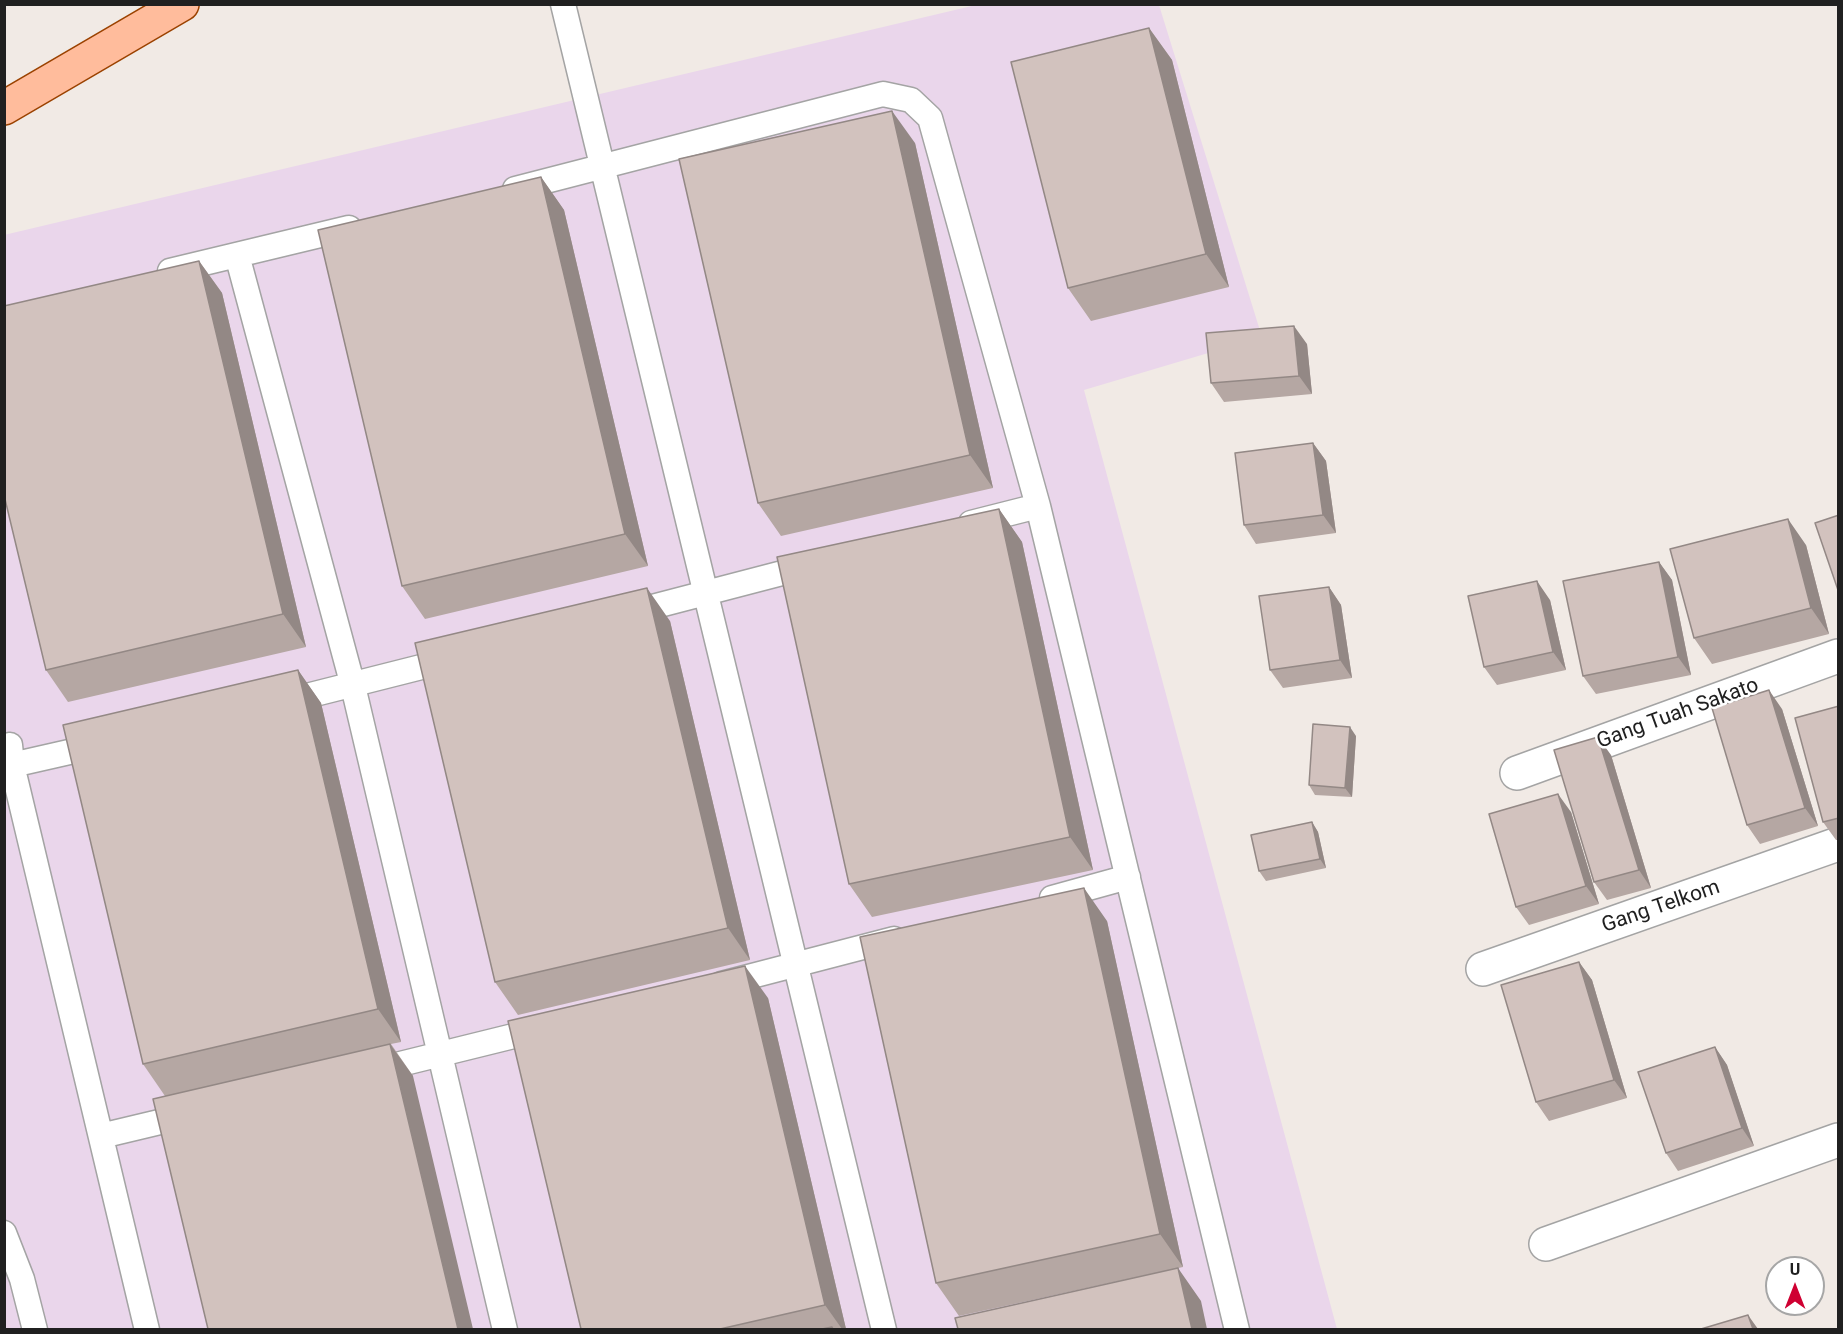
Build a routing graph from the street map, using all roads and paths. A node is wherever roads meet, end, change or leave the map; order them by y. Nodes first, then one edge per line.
1 (182, 4) edge
2 (563, 4) edge
3 (4, 108) edge
4 (601, 168) junction
5 (488, 195) edge
6 (374, 222) edge
7 (237, 255) junction
8 (144, 277) edge
9 (1038, 506) junction
10 (946, 530) edge
11 (832, 560) edge
12 (705, 593) junction
13 (603, 620) edge
14 (478, 653) edge
15 (1839, 656) edge
16 (353, 686) junction
17 (262, 707) edge
18 (126, 739) edge
19 (8, 745) edge
20 (1517, 772) dead end
21 (1839, 844) edge
22 (1128, 878) junction
23 (1025, 905) edge
24 (922, 932) edge
25 (796, 965) junction
26 (1483, 969) dead end
27 (704, 988) edge
28 (566, 1023) edge
29 (440, 1054) junction
30 (350, 1076) edge
31 (214, 1109) edge
32 (101, 1136) junction
33 (1839, 1140) edge
34 (4, 1233) edge
35 (1546, 1244) dead end
36 (35, 1329) edge
37 (147, 1329) edge
38 (505, 1329) edge
39 (884, 1329) edge
40 (1237, 1329) edge

1 - 3 main road
2 - 4 lane
4 - 5 lane
4 - 9 lane
4 - 12 lane
6 - 7 lane
7 - 8 lane
7 - 16 lane
9 - 10 lane
9 - 22 lane
11 - 12 lane
12 - 13 lane
12 - 25 lane
14 - 16 lane
15 - 20 street, Gang Tuah Sakato
16 - 17 lane
16 - 29 lane
18 - 19 lane
19 - 32 lane
21 - 26 street, Gang Telkom
22 - 23 lane
22 - 40 lane
24 - 25 lane
25 - 27 lane
25 - 39 lane
28 - 29 lane
29 - 30 lane
29 - 38 lane
31 - 32 lane
32 - 37 lane
33 - 35 street
34 - 36 lane

